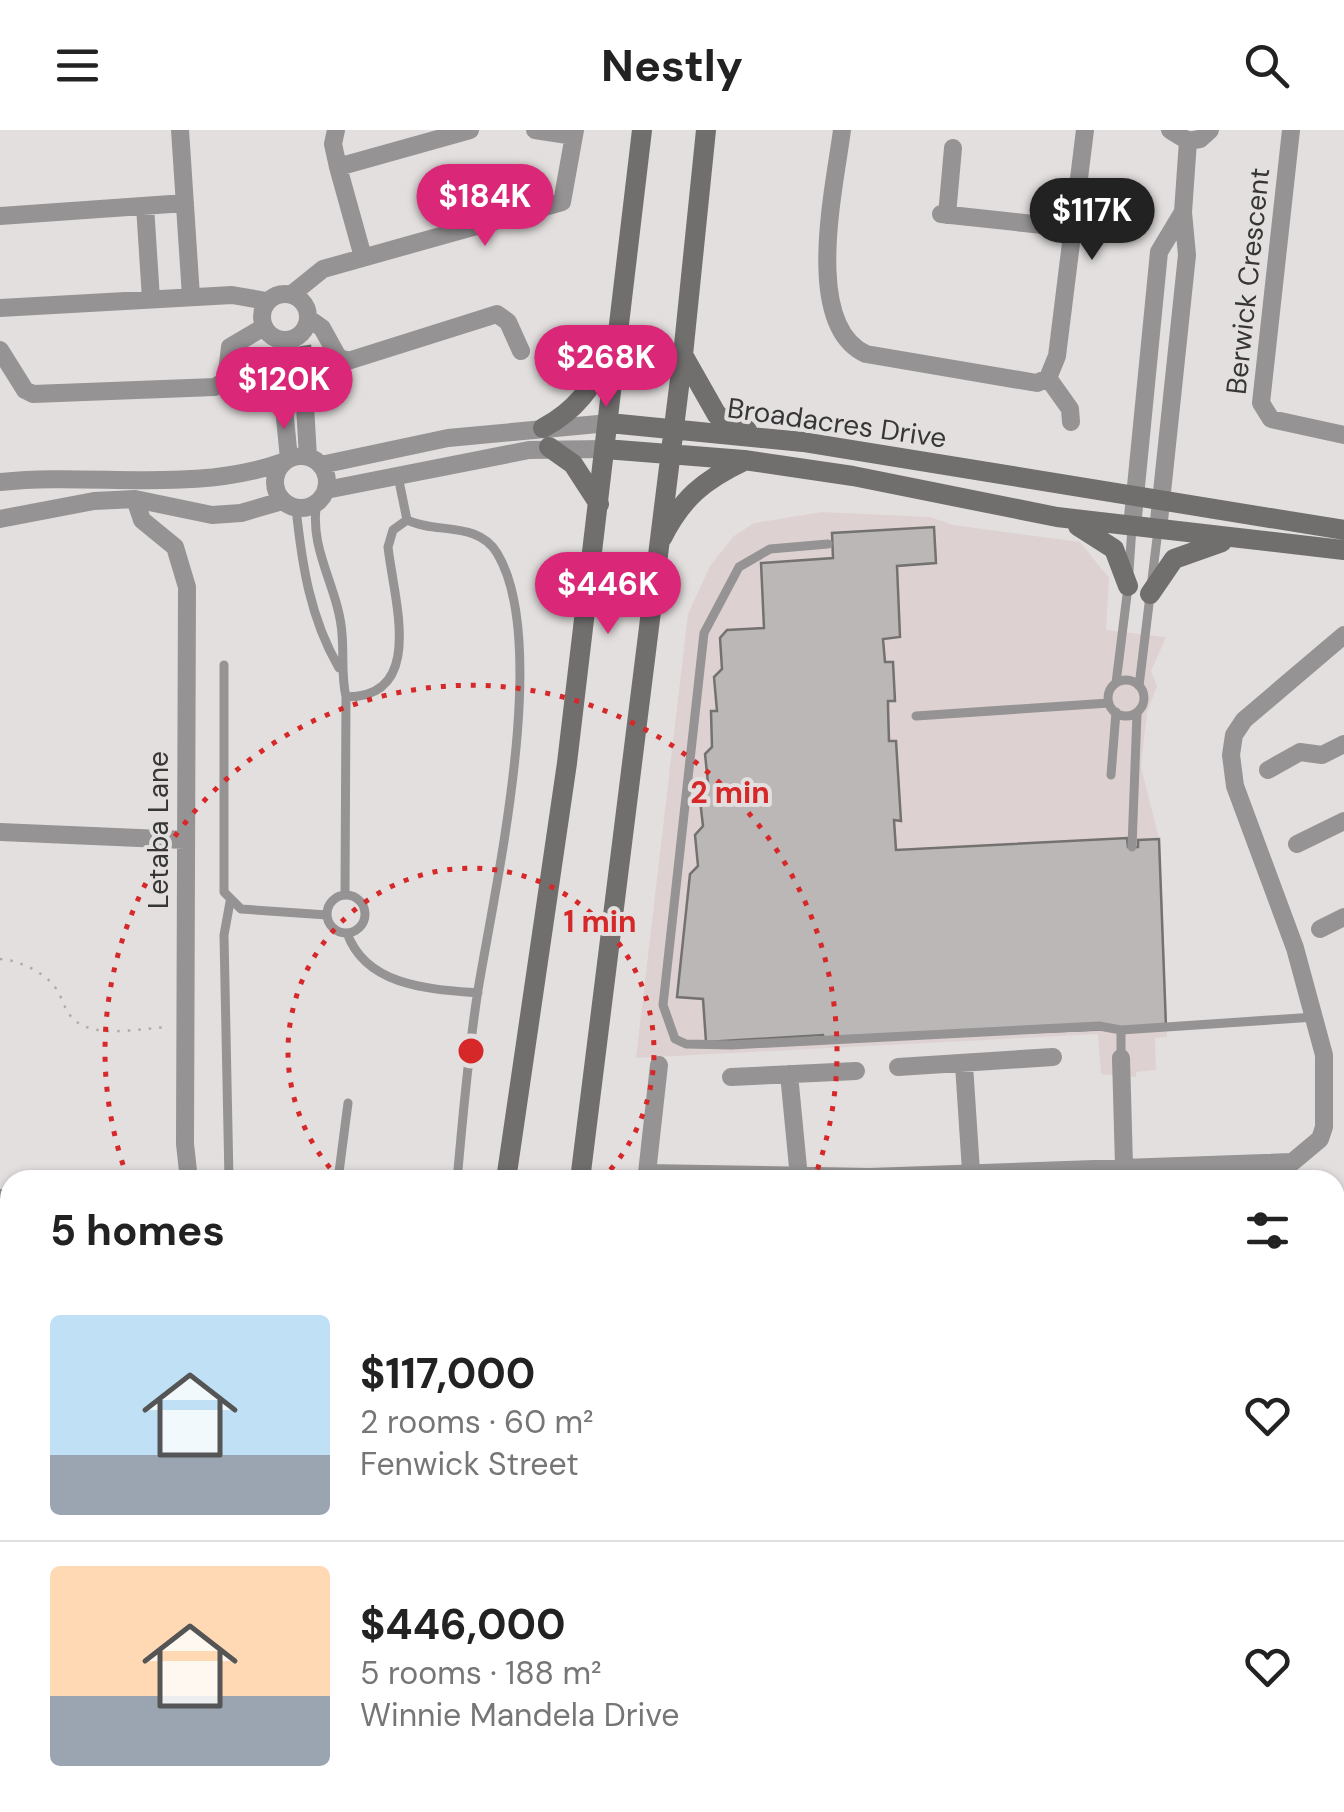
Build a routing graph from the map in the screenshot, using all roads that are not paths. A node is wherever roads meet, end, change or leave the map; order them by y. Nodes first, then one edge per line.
1 (180, 130) edge
2 (336, 130) edge
3 (470, 130) edge
4 (535, 130) edge
5 (642, 130) edge
6 (706, 130) edge
7 (842, 130) edge
8 (1085, 130) edge
9 (1170, 130) edge
10 (1210, 130) edge
11 (1292, 130) edge
12 (574, 133) edge
13 (1188, 141) junction
14 (953, 148) dead end
15 (338, 168) junction
16 (184, 202) junction
17 (145, 206) junction
18 (1183, 212) junction
19 (0, 216) edge
20 (1072, 228) junction
21 (363, 257) junction
22 (292, 294) junction
23 (191, 296) junction
24 (152, 299) junction
25 (267, 301) junction
26 (0, 308) edge
27 (304, 333) junction
28 (273, 340) junction
29 (615, 341) junction
30 (0, 350) edge
31 (521, 351) dead end
32 (683, 355) junction
33 (304, 371) tunnel mouth
34 (281, 377) tunnel mouth
35 (1048, 378) junction
36 (1144, 386) junction
37 (1171, 388) junction
38 (304, 404) junction
39 (283, 407) junction
40 (1071, 422) dead end
41 (609, 423) junction
42 (671, 428) junction
43 (1344, 435) edge
44 (546, 438) junction
45 (764, 438) junction
46 (605, 449) junction
47 (668, 451) junction
48 (286, 460) junction
49 (744, 460) junction
50 (315, 461) junction
51 (398, 476) junction
52 (0, 482) edge
53 (322, 496) junction
54 (1134, 498) junction
55 (135, 499) junction
56 (1161, 502) junction
57 (289, 504) junction
58 (599, 504) junction
59 (1057, 517) junction
60 (0, 518) edge
61 (408, 520) junction
62 (1132, 527) junction
63 (1158, 530) junction
64 (1344, 530) edge
65 (1238, 538) junction
66 (828, 544) dead end
67 (656, 548) junction
68 (1344, 550) edge
69 (1128, 586) junction
70 (1150, 594) junction
71 (1344, 635) edge
72 (224, 664) dead end
73 (340, 671) junction
74 (1116, 684) junction
75 (1139, 686) junction
76 (346, 698) junction
77 (1112, 708) junction
78 (1137, 712) junction
79 (916, 716) dead end
80 (1344, 744) edge
81 (1268, 770) dead end
82 (1111, 775) dead end
83 (1344, 821) edge
84 (0, 832) edge
85 (185, 840) junction
86 (1296, 844) dead end
87 (1132, 847) dead end
88 (344, 895) junction
89 (230, 902) junction
90 (326, 915) junction
91 (1344, 917) edge
92 (1320, 929) dead end
93 (347, 933) junction
94 (478, 993) junction
95 (1317, 1016) junction
96 (1121, 1030) junction
97 (1053, 1057) dead end
98 (1122, 1058) joint
99 (659, 1065) dead end
100 (964, 1065) junction
101 (898, 1068) dead end
102 (856, 1071) dead end
103 (789, 1074) junction
104 (731, 1077) dead end
105 (348, 1102) dead end
106 (1292, 1162) junction
107 (1124, 1166) junction
108 (189, 1170) edge
109 (229, 1170) edge
110 (339, 1170) edge
111 (457, 1170) edge
112 (507, 1170) edge
113 (581, 1170) edge
114 (647, 1170) edge
115 (798, 1170) edge
116 (971, 1170) edge
117 (1002, 1170) edge
118 (1283, 1170) edge
119 (0, 1402) edge
120 (0, 1415) edge

1 - 16 street
2 - 15 street
3 - 15 street
4 - 12 street
5 - 29 main road
6 - 32 main road
7 - 35 street
8 - 20 street
9 - 13 street
10 - 13 street
11 - 43 street, Berwick Crescent
12 - 21 street
13 - 18 street
14 - 20 street
15 - 21 street
16 - 17 street
16 - 23 street
17 - 19 street
17 - 24 street
18 - 36 street
18 - 37 street
20 - 35 street
21 - 22 street
22 - 25 street
22 - 27 street
23 - 24 street
23 - 25 street
24 - 26 street
25 - 28 street
27 - 28 street
27 - 31 street
28 - 30 street
29 - 41 main road
29 - 44 main road
32 - 42 main road
32 - 45 main road
33 - 38 street
34 - 39 street
35 - 40 street
36 - 37 street
36 - 54 street
37 - 56 street
38 - 39 street
38 - 50 street
39 - 48 street
41 - 42 main road, Broadacres Drive
41 - 44 street, Broadacres Drive
41 - 46 main road
42 - 45 main road, Broadacres Drive
42 - 47 main road
44 - 46 street, Broadacres Drive
44 - 50 street, Broadacres Drive
44 - 51 street, Broadacres Drive
44 - 58 main road
45 - 54 main road, Broadacres Drive
46 - 47 main road, Broadacres Drive
46 - 58 main road
47 - 49 main road, Broadacres Drive
47 - 67 main road
48 - 50 street, Broadacres Drive
48 - 52 street
48 - 57 street
49 - 59 main road, Broadacres Drive
49 - 67 main road
50 - 53 street
51 - 53 street, Broadacres Drive
51 - 61 lane
53 - 57 street, Broadacres Drive
53 - 73 lane
54 - 56 main road, Broadacres Drive
54 - 62 street
55 - 57 street
55 - 60 street
55 - 85 street, Letaba Lane
56 - 63 street
56 - 64 main road, Broadacres Drive
57 - 73 lane
58 - 112 main road
59 - 62 main road, Broadacres Drive
59 - 69 main road
61 - 76 lane
61 - 94 lane
62 - 63 main road, Broadacres Drive
62 - 69 lane
63 - 65 main road, Broadacres Drive
63 - 70 lane
65 - 68 main road, Broadacres Drive
65 - 70 main road
66 - 96 lane
67 - 113 main road
69 - 74 lane
70 - 75 lane
71 - 95 street
72 - 89 lane
73 - 76 lane
74 - 75 lane
74 - 77 lane
75 - 78 lane
76 - 88 lane
77 - 78 lane
77 - 79 lane
77 - 82 lane
78 - 87 lane
80 - 81 street
83 - 86 street
84 - 85 street
85 - 108 street, Letaba Lane
88 - 90 lane
88 - 93 lane
89 - 90 lane
89 - 109 lane
90 - 93 lane
91 - 92 street
93 - 94 lane
94 - 111 lane
95 - 96 lane
95 - 106 street
96 - 98 lane
97 - 100 street
98 - 107 street
99 - 114 street
100 - 101 street
100 - 116 street
102 - 103 street
103 - 104 street
103 - 115 street
105 - 110 lane
106 - 107 street
106 - 118 street
107 - 117 street
119 - 120 street

